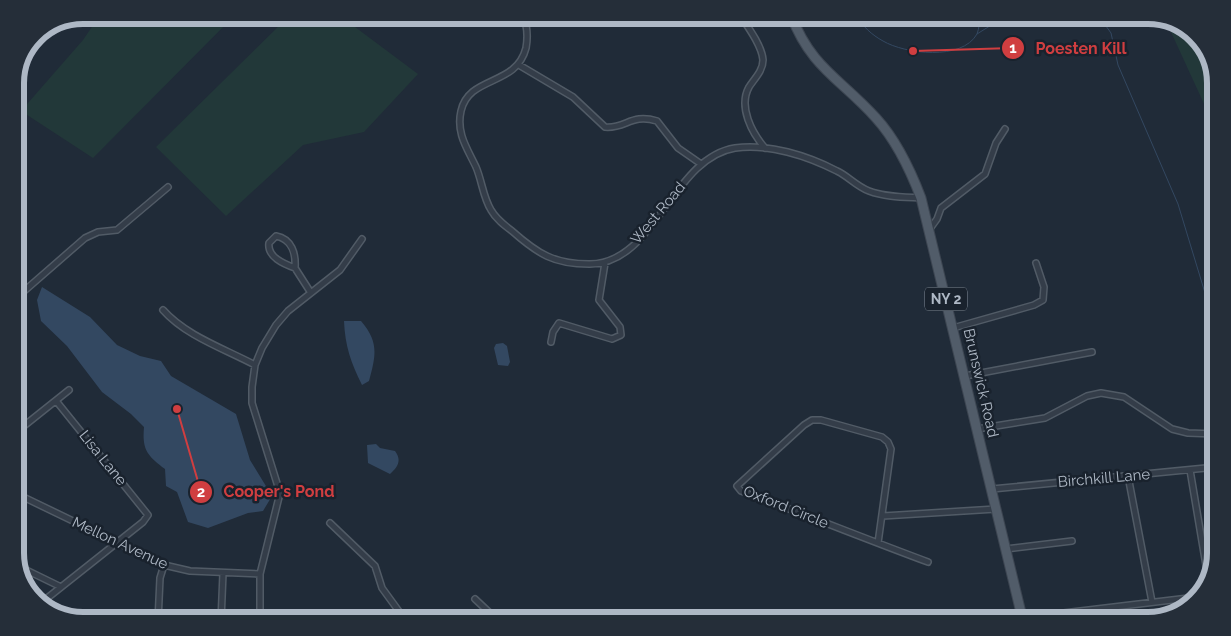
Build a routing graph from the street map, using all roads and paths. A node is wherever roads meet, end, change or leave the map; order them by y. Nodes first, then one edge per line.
1 (526, 24) edge
2 (745, 24) edge
3 (795, 24) edge
4 (519, 65) junction
5 (1005, 129) dead end
6 (766, 148) junction
7 (701, 164) junction
8 (168, 187) dead end
9 (921, 198) junction
10 (928, 230) junction
11 (362, 239) dead end
12 (1036, 262) dead end
13 (605, 263) junction
14 (295, 268) junction
15 (24, 291) edge
16 (311, 293) junction
17 (163, 310) dead end
18 (953, 328) junction
19 (551, 342) dead end
20 (1092, 352) dead end
21 (255, 365) junction
22 (965, 376) junction
23 (70, 390) dead end
24 (57, 402) junction
25 (24, 426) edge
26 (977, 429) junction
27 (1207, 434) edge
28 (1207, 468) edge
29 (1190, 470) junction
30 (1128, 476) junction
31 (992, 489) junction
32 (24, 497) edge
33 (996, 509) junction
34 (883, 516) junction
35 (330, 523) dead end
36 (1072, 541) dead end
37 (118, 543) junction
38 (878, 543) junction
39 (1006, 549) junction
40 (928, 562) dead end
41 (164, 565) junction
42 (1206, 565) edge
43 (26, 570) edge
44 (223, 572) junction
45 (260, 574) junction
46 (61, 587) junction
47 (1187, 598) edge
48 (474, 599) dead end
49 (46, 600) edge
50 (1152, 602) junction
51 (158, 612) edge
52 (221, 612) edge
53 (260, 612) edge
54 (399, 612) edge
55 (489, 612) edge
56 (1021, 612) edge
57 (1080, 612) edge

1 - 4 street
2 - 6 street
3 - 9 main road, Brunswick Road / NY 2
4 - 7 street
4 - 13 street
5 - 10 street
6 - 7 street, West Road
6 - 9 street, West Road
7 - 13 street, West Road
8 - 15 street
9 - 10 main road, Brunswick Road / NY 2
10 - 18 main road, Brunswick Road / NY 2
11 - 16 street
12 - 18 street
13 - 19 street
14 - 14 street
14 - 16 street
16 - 21 street
17 - 21 street
18 - 22 main road, Brunswick Road / NY 2
20 - 22 street
21 - 45 street
22 - 26 main road, Brunswick Road / NY 2
23 - 24 street
24 - 25 street
24 - 37 street, Lisa Lane
26 - 27 street
26 - 31 main road, Brunswick Road / NY 2
28 - 29 street, Birchkill Lane
29 - 30 street, Birchkill Lane
29 - 42 street
30 - 31 street, Birchkill Lane
30 - 50 street
31 - 33 main road, Brunswick Road / NY 2
32 - 37 street, Mellon Avenue
33 - 34 street
33 - 39 main road, Brunswick Road / NY 2
34 - 38 street, Oxford Circle
34 - 38 street, Oxford Circle
35 - 54 street
36 - 39 street
37 - 41 street, Mellon Avenue
37 - 46 street
38 - 40 street, Oxford Circle
39 - 56 main road, Brunswick Road / NY 2
41 - 44 street, Mellon Avenue
41 - 51 street
43 - 46 street
44 - 45 street, Mellon Avenue
44 - 52 street
45 - 53 street
46 - 49 street
47 - 50 street
48 - 55 street
50 - 57 street

